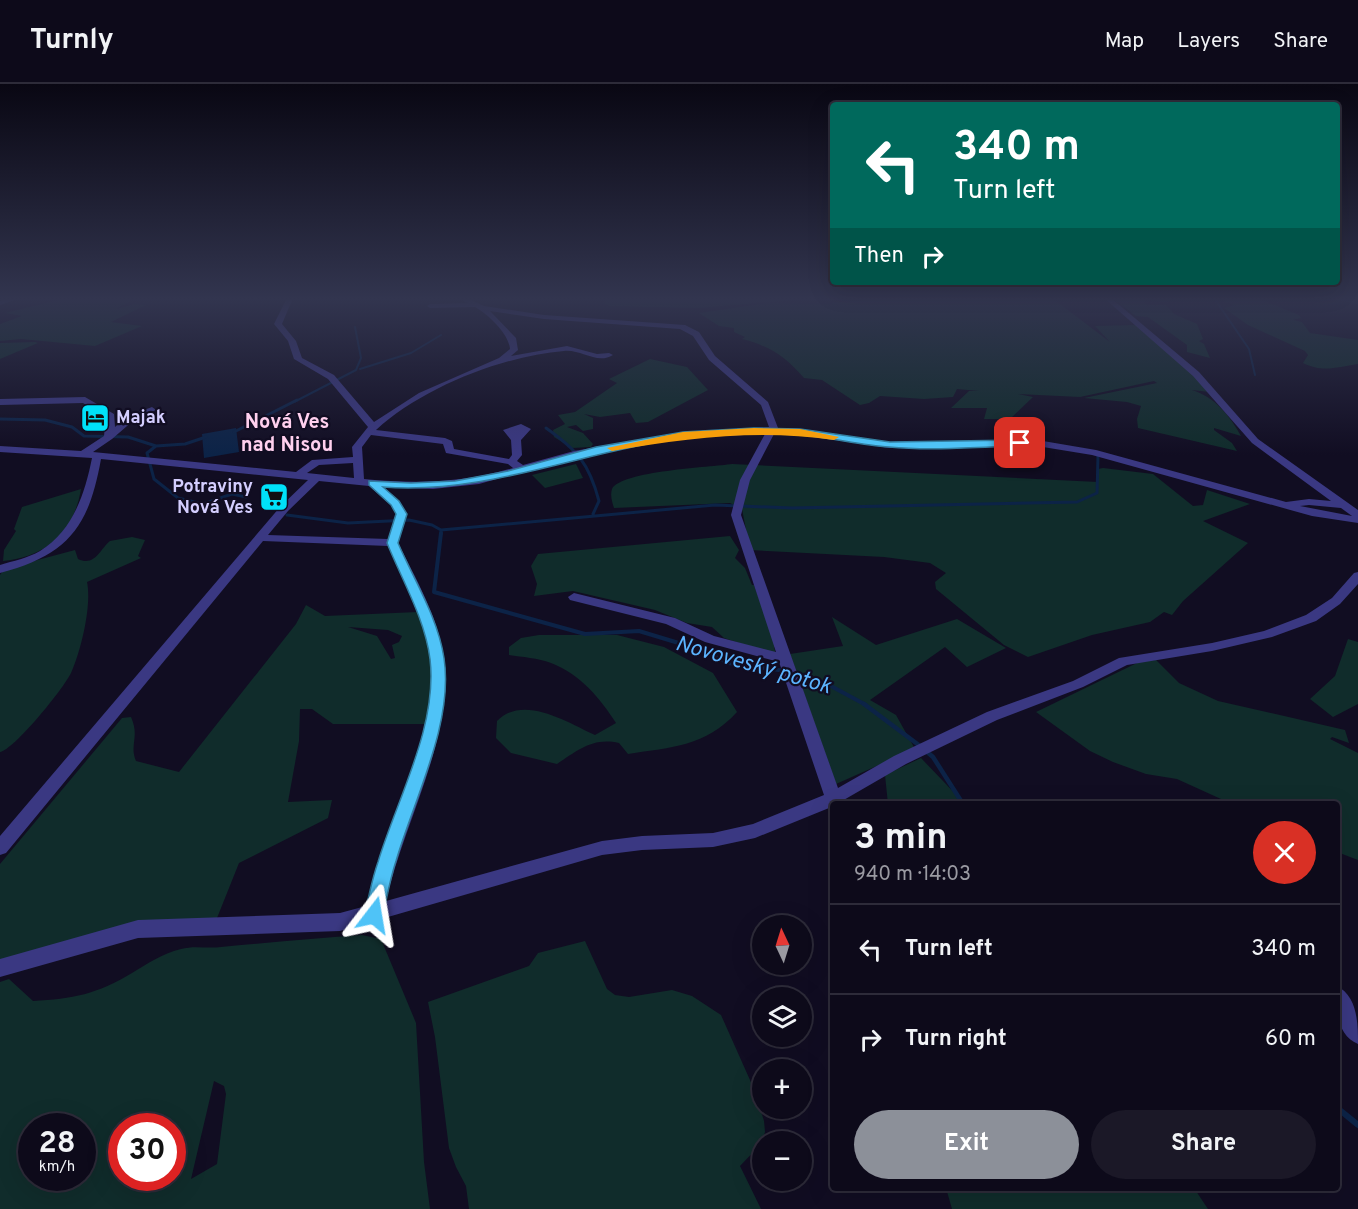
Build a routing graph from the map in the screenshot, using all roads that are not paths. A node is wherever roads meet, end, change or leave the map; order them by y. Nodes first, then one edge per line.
1 (295, 350) edge
2 (513, 350) edge
3 (553, 350) edge
4 (576, 350) edge
5 (707, 350) edge
6 (1168, 350) edge
7 (609, 355) dead end
8 (502, 360) junction
9 (0, 402) edge
10 (152, 410) dead end
11 (371, 430) junction
12 (771, 431) junction
13 (109, 437) junction
14 (516, 440) dead end
15 (0, 450) edge
16 (83, 454) junction
17 (97, 456) junction
18 (356, 460) junction
19 (511, 462) junction
20 (523, 470) junction
21 (297, 476) junction
22 (317, 477) junction
23 (359, 482) junction
24 (372, 483) junction
25 (1344, 505) junction
26 (1282, 506) junction
27 (1358, 515) edge
28 (1358, 520) edge
29 (262, 538) junction
30 (392, 543) junction
31 (0, 569) edge
32 (1358, 576) edge
33 (573, 597) dead end
34 (787, 659) junction
35 (834, 801) edge
36 (830, 802) edge
37 (0, 848) edge
38 (374, 915) junction
39 (0, 968) edge
40 (1340, 1003) edge
41 (1358, 1034) edge

1 - 11 street
2 - 8 street
3 - 8 street
4 - 7 street
5 - 12 street
6 - 25 street
8 - 11 street
9 - 13 street
10 - 13 street
11 - 18 street
11 - 19 street
12 - 20 street
12 - 26 street
12 - 34 street
13 - 16 street
14 - 19 street
15 - 16 street
16 - 17 street
17 - 21 street
17 - 31 street
18 - 21 street
18 - 23 street
19 - 20 street
20 - 24 street
21 - 22 street
22 - 23 street
22 - 29 street
23 - 24 street
24 - 30 street
25 - 26 street
25 - 27 street
26 - 28 street
29 - 30 street
29 - 37 street
30 - 38 street
32 - 35 street
33 - 34 street
34 - 35 street
36 - 38 street
38 - 39 street
40 - 41 street

